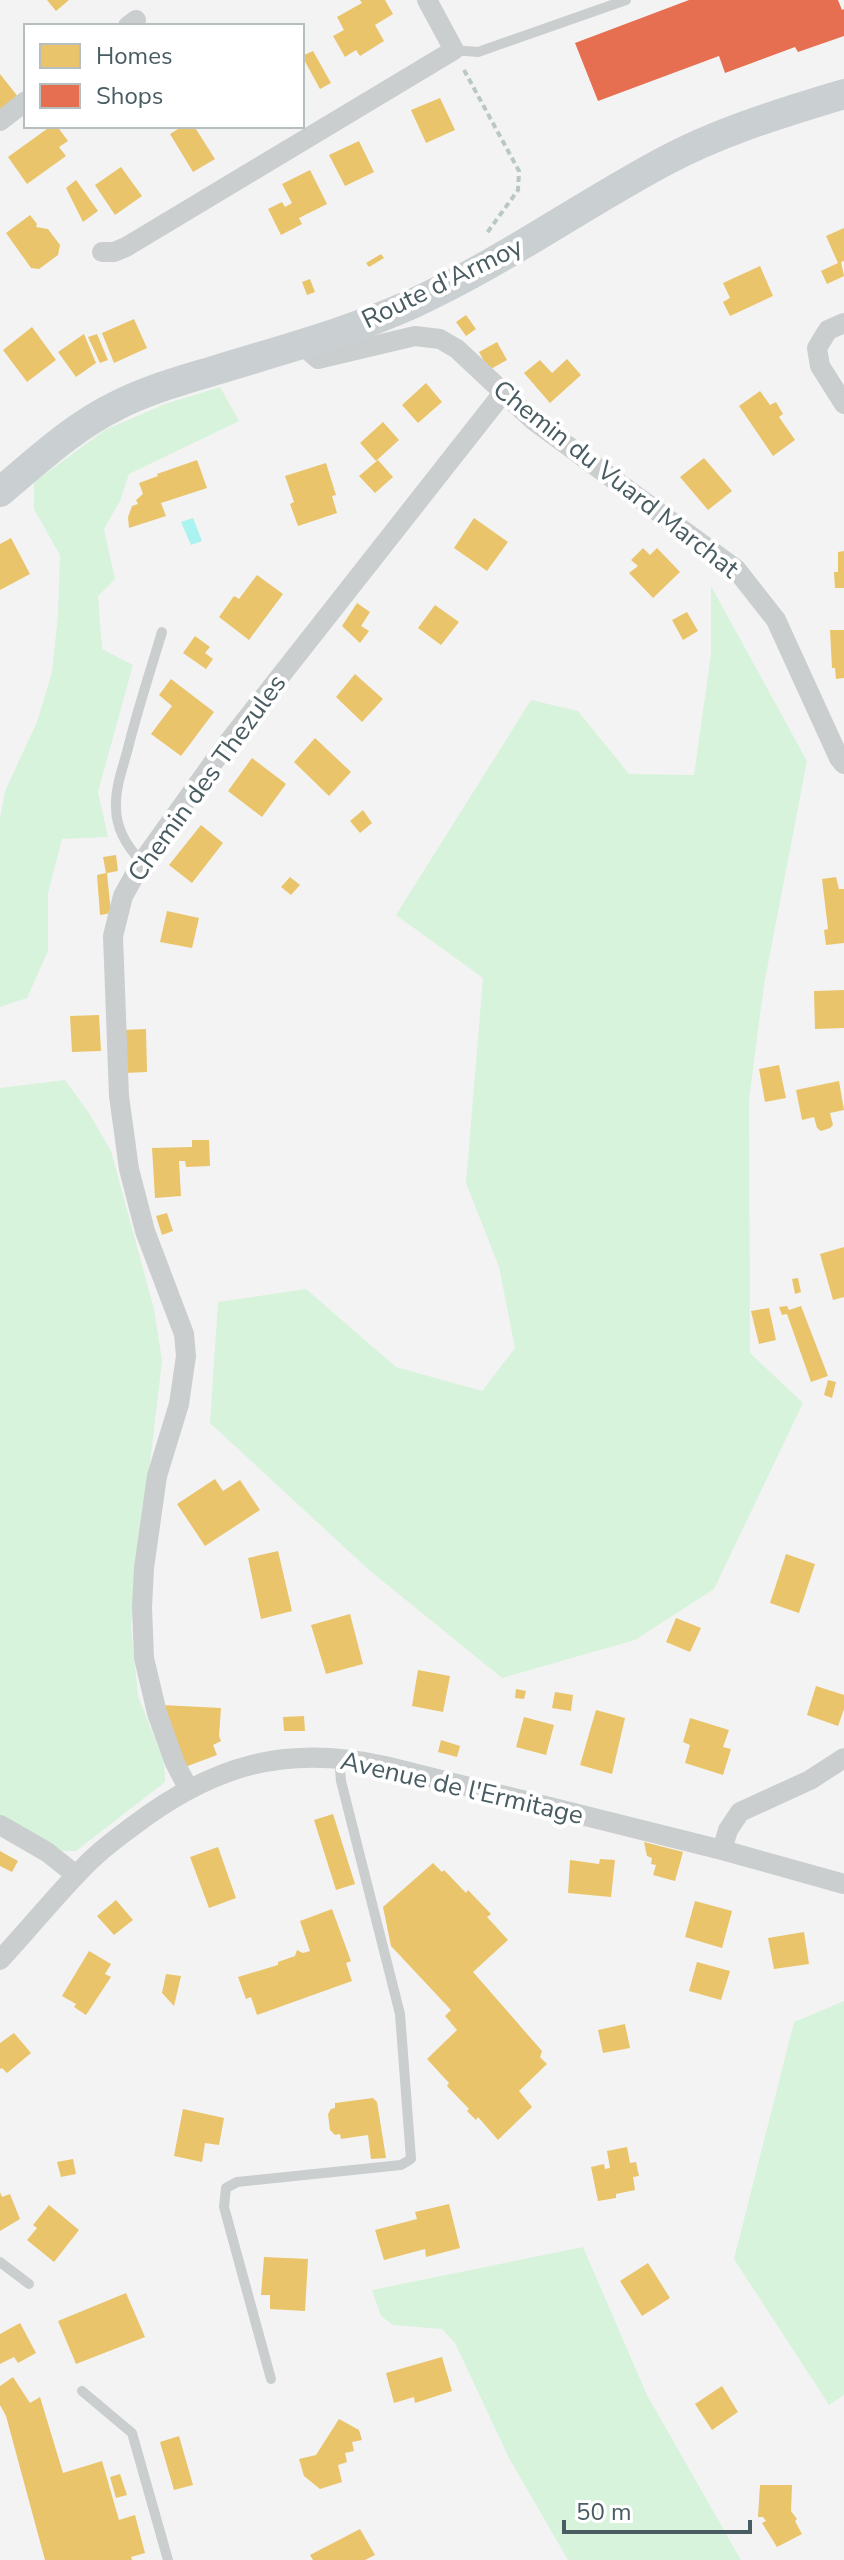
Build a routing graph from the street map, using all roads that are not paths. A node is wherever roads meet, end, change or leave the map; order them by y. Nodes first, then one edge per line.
1 (427, 0) edge
2 (626, 0) edge
3 (454, 50) junction
4 (844, 94) edge
5 (24, 103) edge
6 (0, 121) edge
7 (102, 252) dead end
8 (844, 323) edge
9 (301, 344) junction
10 (503, 393) junction
11 (844, 404) edge
12 (0, 492) edge
13 (162, 632) dead end
14 (844, 764) edge
15 (142, 862) junction
16 (339, 1758) junction
17 (844, 1758) edge
18 (188, 1788) junction
19 (0, 1825) edge
20 (722, 1850) junction
21 (76, 1875) junction
22 (844, 1884) edge
23 (0, 1960) edge
24 (0, 2262) edge
25 (29, 2284) dead end
26 (271, 2379) dead end
27 (82, 2391) dead end
28 (168, 2560) edge

1 - 3 street
2 - 3 lane
3 - 7 street
4 - 9 main road, Route d'Armoy
5 - 6 street
8 - 11 street
9 - 10 street, Chemin du Vuard Marchat
9 - 12 main road, Route d'Armoy
10 - 14 street, Chemin du Vuard Marchat
10 - 15 street, Chemin des Thezules
13 - 15 lane
15 - 18 street, Chemin des Thezules
16 - 18 street, Avenue de l'Ermitage
16 - 20 street, Avenue de l'Ermitage
16 - 26 lane
17 - 20 street
18 - 21 street, Avenue de l'Ermitage
19 - 21 street
20 - 22 street, Avenue de l'Ermitage
21 - 23 street, Avenue de l'Ermitage
24 - 25 lane
27 - 28 lane

